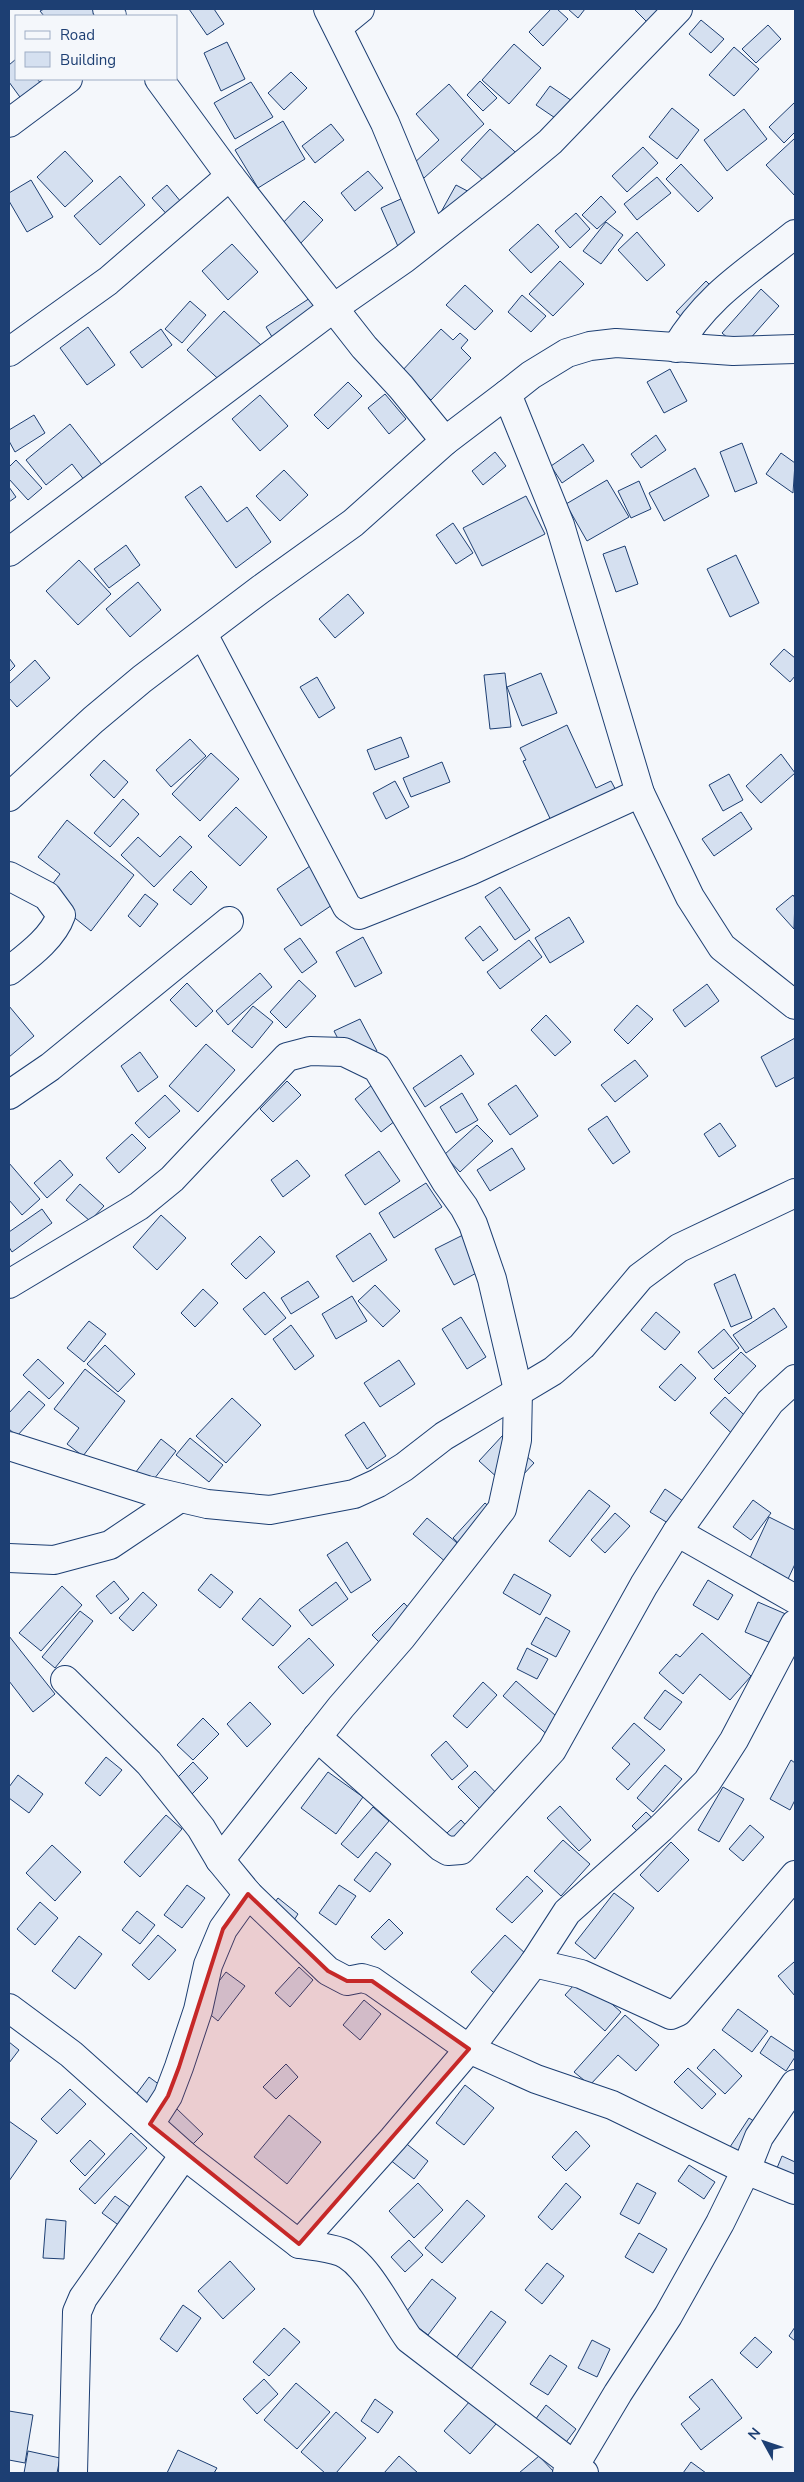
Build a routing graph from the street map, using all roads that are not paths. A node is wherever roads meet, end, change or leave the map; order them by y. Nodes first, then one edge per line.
1 (360, 9) edge
2 (678, 9) edge
3 (333, 18) edge
4 (67, 80) edge
5 (160, 80) edge
6 (9, 123) edge
7 (230, 176) junction
8 (795, 234) edge
9 (432, 236) junction
10 (334, 307) junction
11 (676, 348) junction
12 (795, 349) edge
13 (9, 352) edge
14 (507, 394) junction
15 (445, 441) junction
16 (9, 552) edge
17 (203, 634) junction
18 (640, 793) junction
19 (9, 797) edge
20 (9, 876) edge
21 (230, 922) dead end
22 (9, 971) edge
23 (795, 1005) edge
24 (9, 1096) edge
25 (795, 1193) edge
26 (9, 1284) edge
27 (795, 1379) edge
28 (518, 1390) junction
29 (9, 1446) edge
30 (180, 1498) junction
31 (677, 1532) junction
32 (9, 1558) edge
33 (795, 1600) edge
34 (795, 1624) edge
35 (65, 1680) dead end
36 (317, 1737) junction
37 (220, 1860) junction
38 (795, 1875) edge
39 (248, 1894) junction
40 (534, 1963) junction
41 (9, 2008) edge
42 (469, 2049) junction
43 (795, 2084) edge
44 (150, 2124) junction
45 (184, 2155) junction
46 (746, 2170) junction
47 (795, 2190) edge
48 (299, 2244) junction
49 (575, 2470) edge
50 (73, 2473) edge

1 - 3 street
2 - 9 street
3 - 9 street
4 - 6 street
5 - 7 street
7 - 10 street
7 - 13 street
8 - 11 street
9 - 10 street
10 - 15 street
10 - 16 street
11 - 12 street
11 - 14 street
14 - 15 street
14 - 18 street
15 - 17 street
17 - 18 street
17 - 19 street
18 - 23 street
20 - 22 street
21 - 24 street
25 - 28 street
26 - 28 street
27 - 31 street
28 - 30 street
28 - 36 street
29 - 30 street
30 - 32 street
31 - 33 street
31 - 36 street
34 - 40 street
35 - 37 street
36 - 37 street
37 - 39 street
38 - 40 street
39 - 42 street
39 - 44 street
40 - 42 street
41 - 44 street
42 - 46 street
42 - 48 street
43 - 46 street
44 - 45 street
45 - 48 street
45 - 50 street
46 - 47 street
46 - 49 street
48 - 49 street

